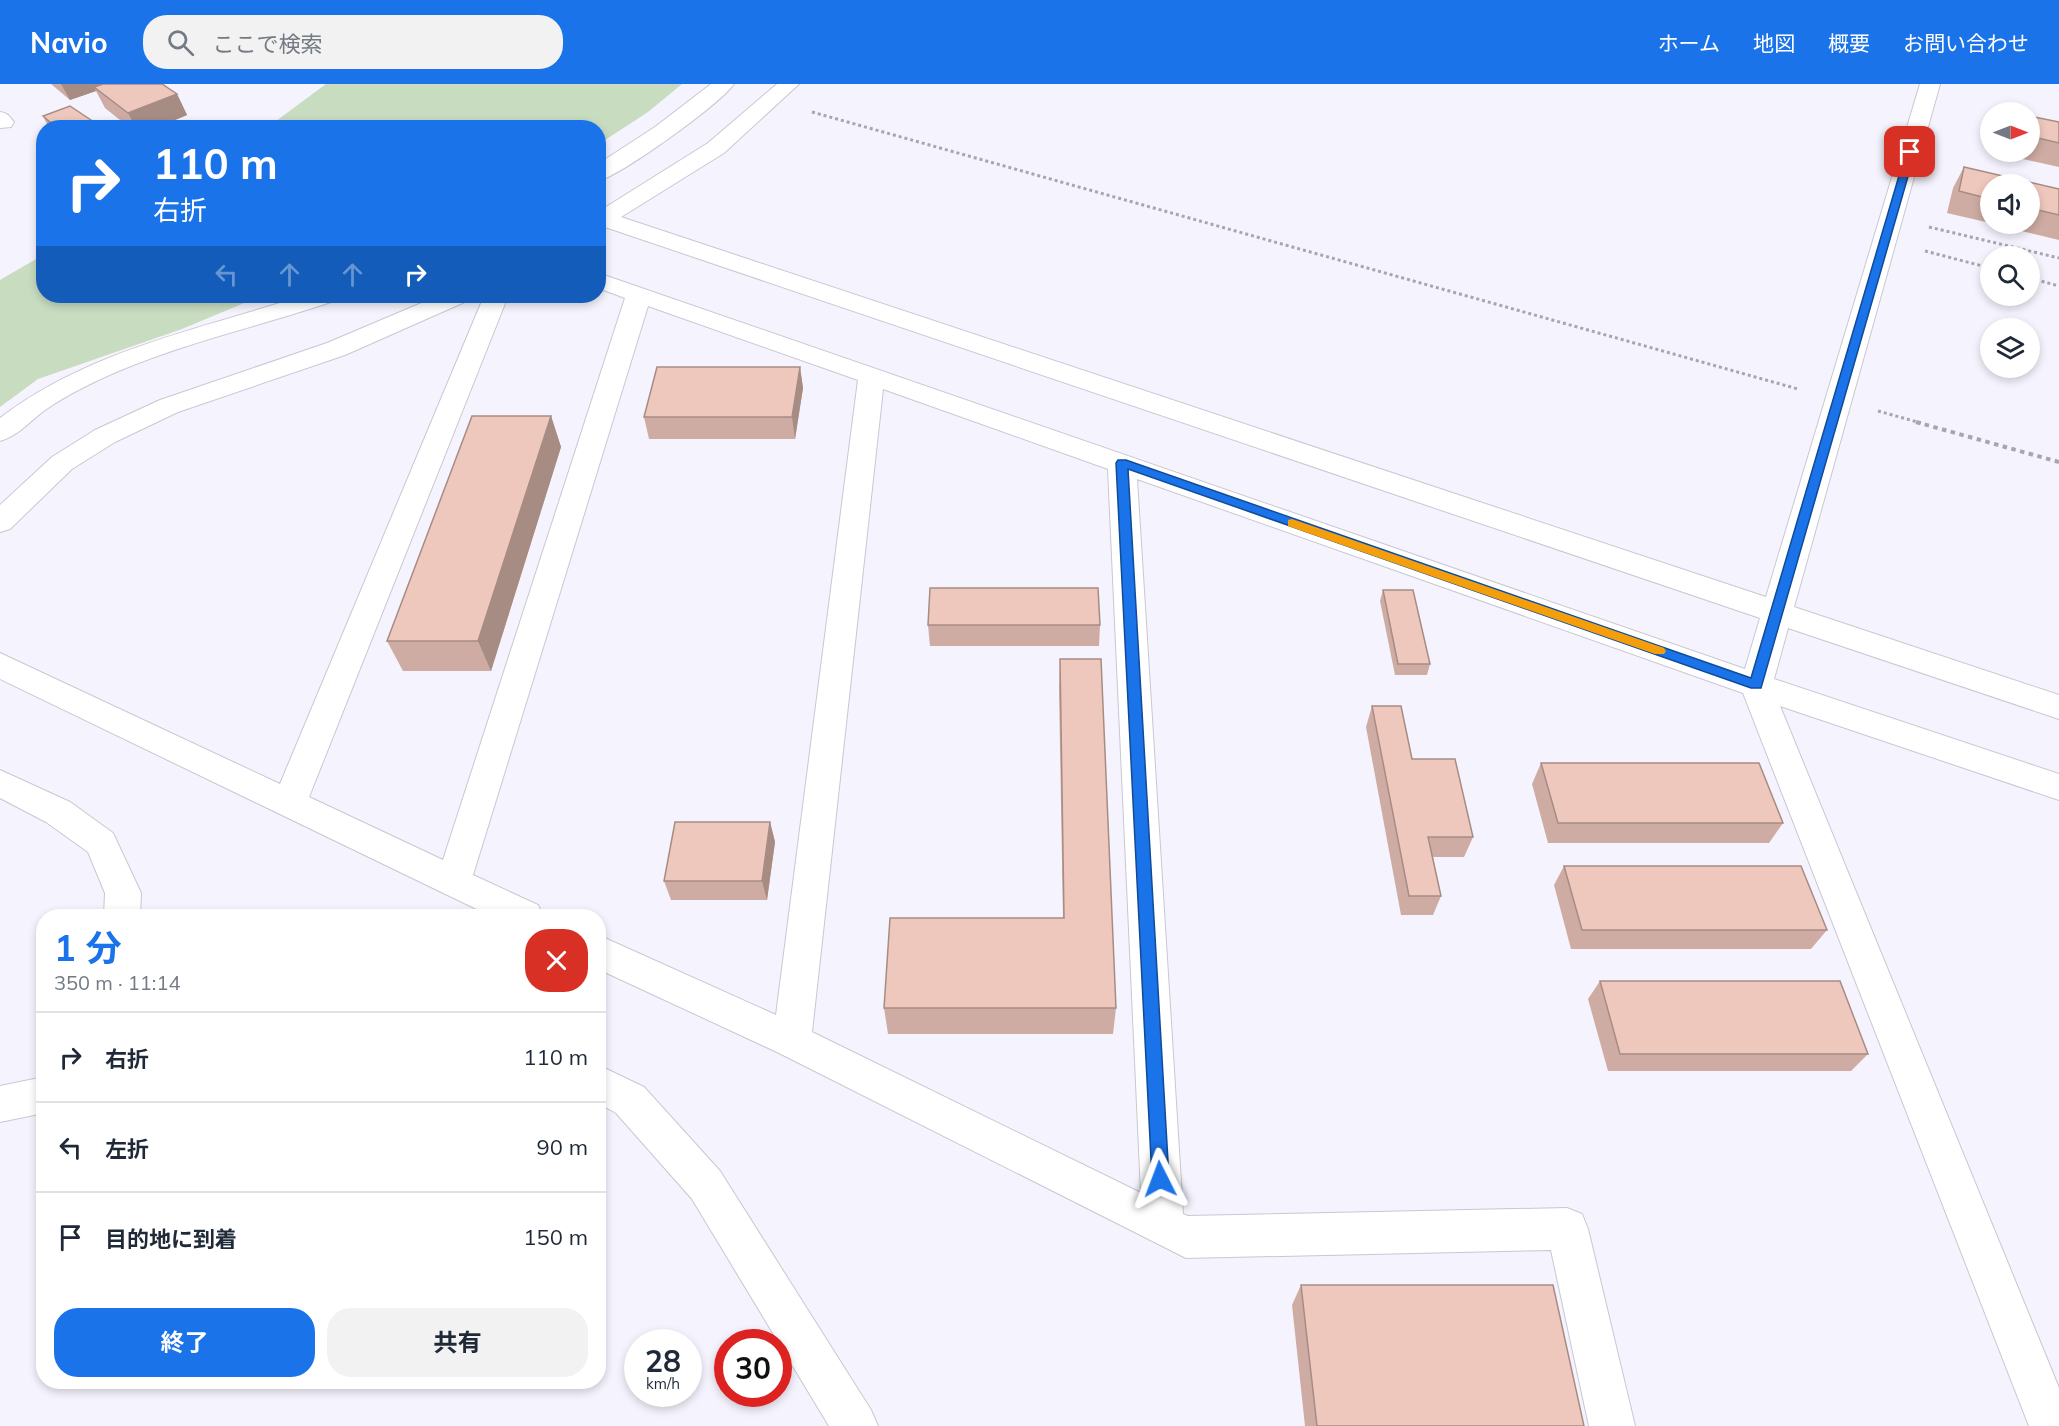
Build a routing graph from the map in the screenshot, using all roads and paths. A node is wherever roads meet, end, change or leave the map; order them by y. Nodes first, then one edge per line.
1 (724, 84) edge
2 (789, 84) edge
3 (1930, 84) edge
4 (772, 100) junction
5 (606, 169) edge
6 (606, 218) edge
7 (606, 223) edge
8 (1928, 227) dead end
9 (1925, 251) dead end
10 (2059, 258) edge
11 (1980, 265) edge
12 (2040, 281) edge
13 (606, 283) edge
14 (2059, 286) edge
15 (639, 294) junction
16 (303, 303) edge
17 (442, 303) edge
18 (493, 303) edge
19 (872, 375) junction
20 (1838, 400) junction
21 (0, 432) edge
22 (2059, 462) edge
23 (1122, 463) junction
24 (0, 522) edge
25 (1776, 612) junction
26 (0, 664) edge
27 (1756, 685) junction
28 (2059, 707) edge
29 (0, 783) edge
30 (2059, 787) edge
31 (289, 804) junction
32 (453, 883) junction
33 (122, 909) edge
34 (510, 909) edge
35 (606, 955) edge
36 (792, 1041) junction
37 (606, 1087) edge
38 (36, 1097) edge
39 (0, 1104) edge
40 (1163, 1226) junction
41 (855, 1426) edge
42 (1612, 1426) edge
43 (2052, 1426) edge

1 - 5 street
2 - 4 street
3 - 20 street
4 - 6 street
4 - 20 path
7 - 25 street
8 - 10 path
9 - 11 path
12 - 14 path
13 - 15 street
15 - 19 street
15 - 32 street
16 - 21 street
17 - 24 street
18 - 31 street
19 - 23 street
19 - 36 street
20 - 22 path
20 - 25 street
23 - 27 street
23 - 40 street
25 - 27 street
25 - 28 street
26 - 31 street
27 - 30 street
27 - 43 street
29 - 33 street
31 - 32 street
32 - 34 street
35 - 36 street
36 - 40 street
37 - 41 street
38 - 39 street
40 - 42 street

